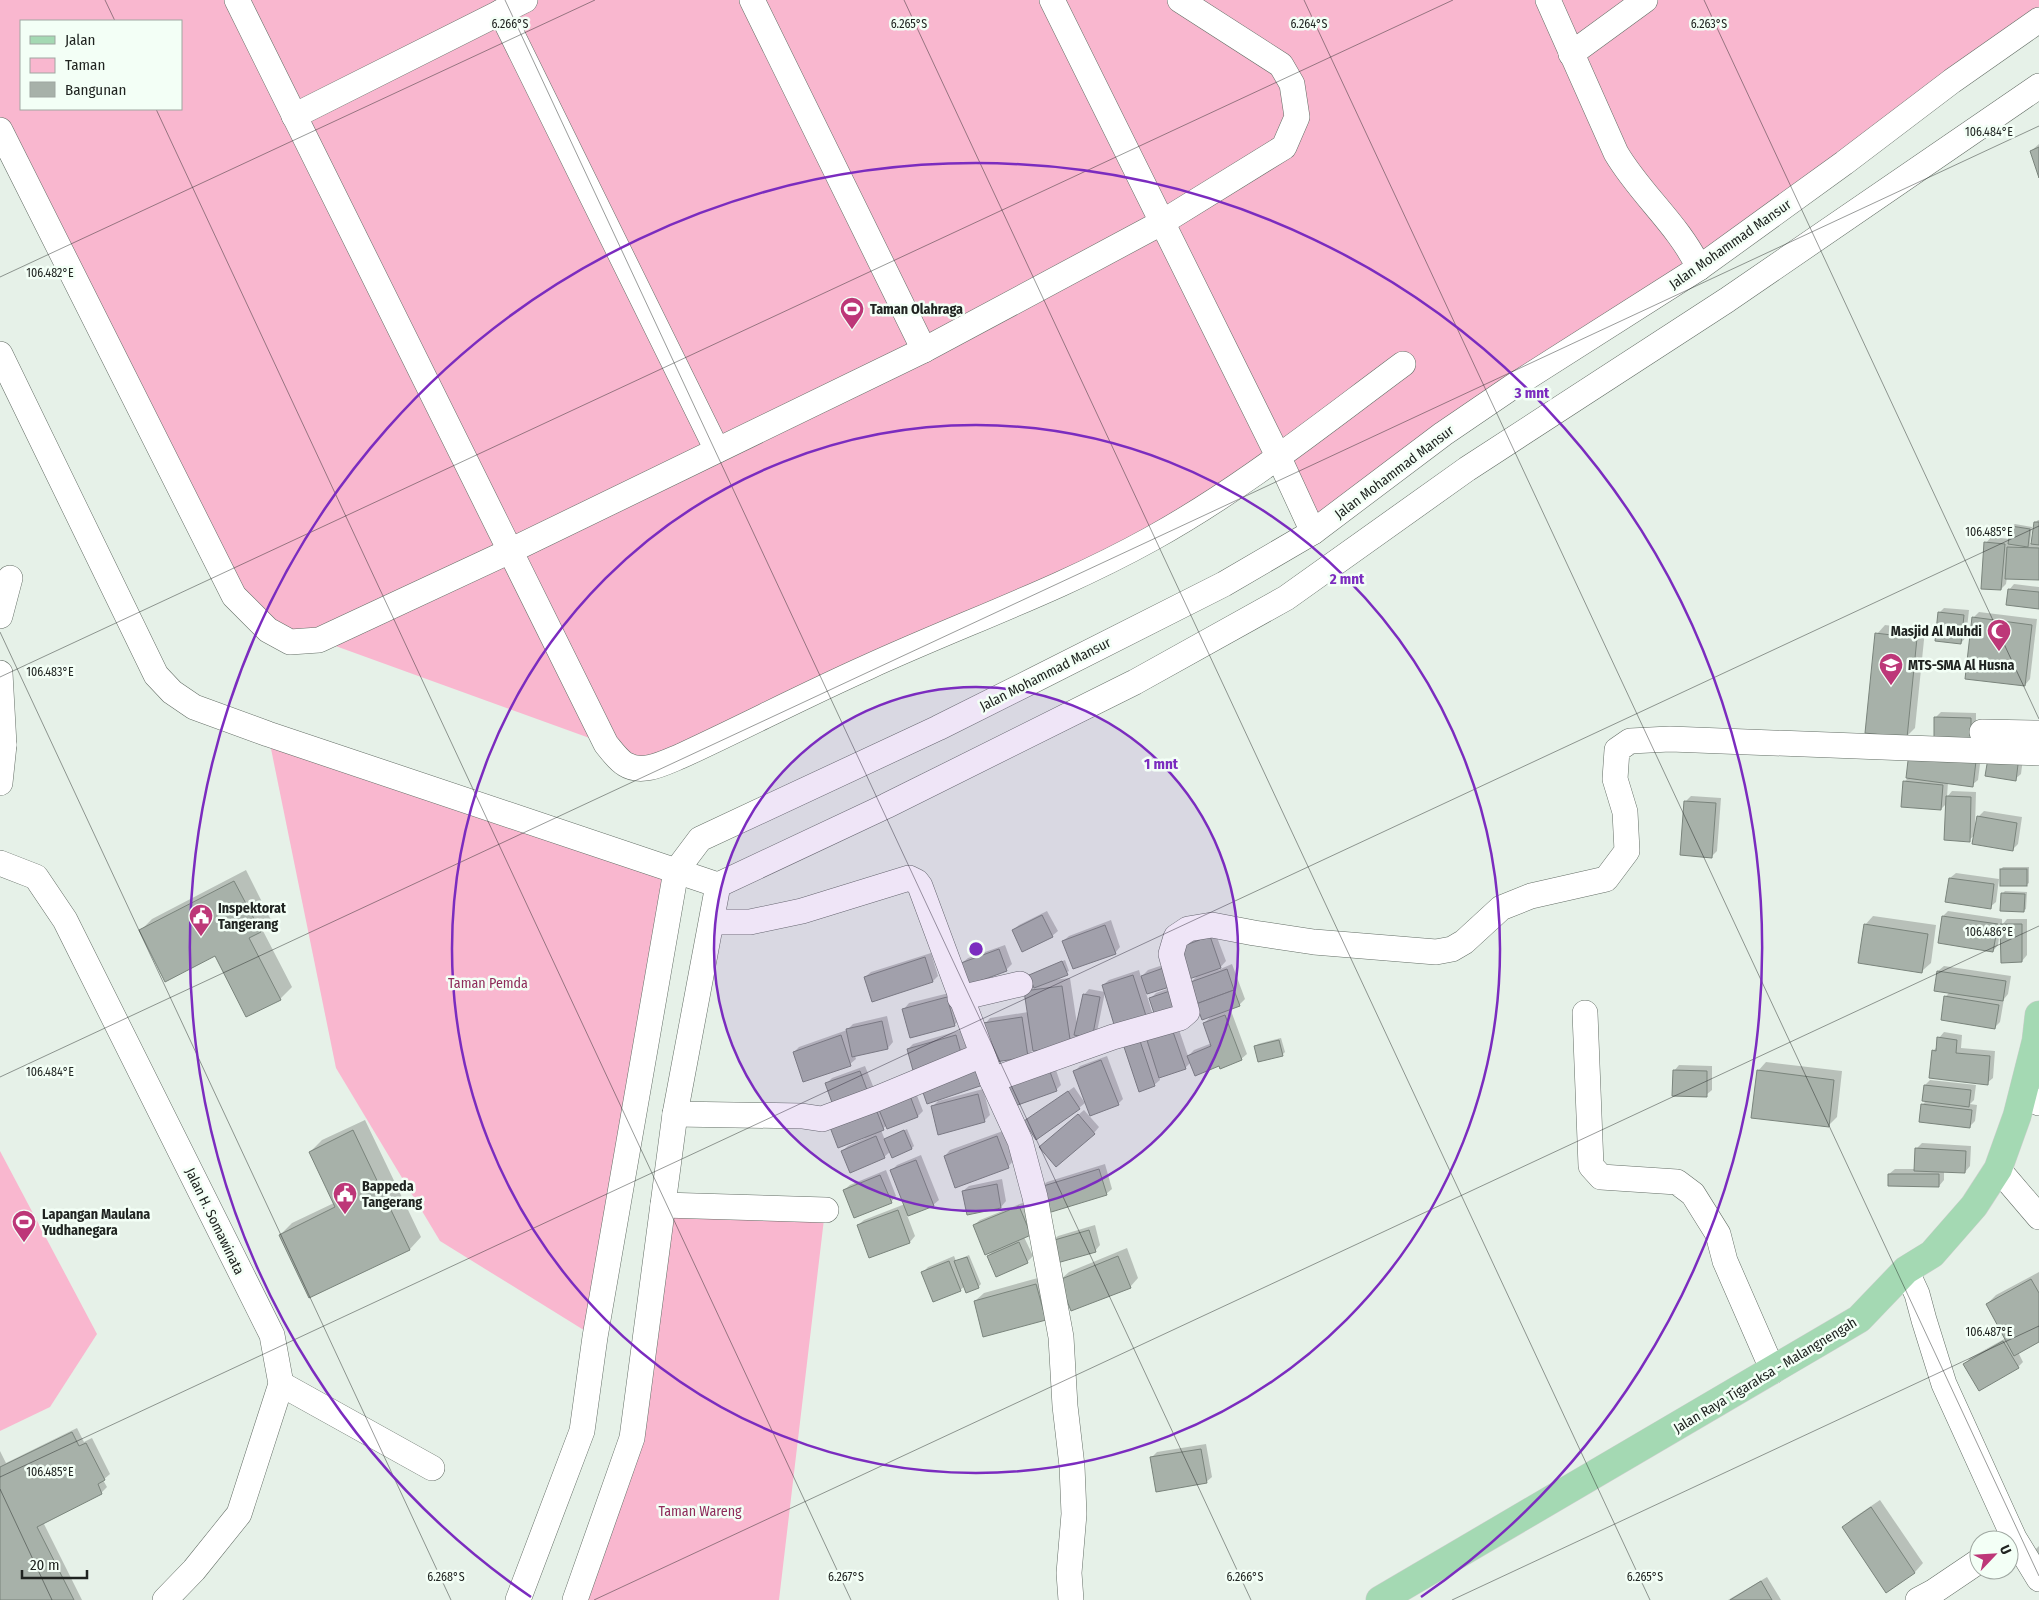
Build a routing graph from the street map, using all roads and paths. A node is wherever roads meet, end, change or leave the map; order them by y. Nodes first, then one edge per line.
1 (237, 0) edge
2 (525, 0) edge
3 (752, 0) edge
4 (1052, 0) edge
5 (1180, 0) edge
6 (1548, 0) edge
7 (1645, 0) edge
8 (501, 12) junction
9 (2039, 20) edge
10 (1571, 54) junction
11 (2039, 86) edge
12 (294, 116) junction
13 (0, 130) edge
14 (1162, 223) junction
15 (1699, 268) junction
16 (924, 350) junction
17 (0, 354) edge
18 (1404, 364) dead end
19 (717, 450) junction
20 (1278, 456) junction
21 (1313, 532) junction
22 (510, 551) junction
23 (10, 578) dead end
24 (0, 616) edge
25 (0, 673) edge
26 (1982, 732) dead end
27 (2039, 733) edge
28 (2, 745) edge
29 (2039, 753) edge
30 (0, 783) edge
31 (0, 863) edge
32 (676, 871) junction
33 (718, 886) junction
34 (712, 922) junction
35 (1020, 984) dead end
36 (960, 998) junction
37 (1585, 1013) dead end
38 (2039, 1015) edge
39 (982, 1054) junction
40 (992, 1080) junction
41 (2031, 1099) edge
42 (675, 1114) junction
43 (1998, 1169) junction
44 (663, 1205) junction
45 (826, 1210) dead end
46 (2039, 1218) edge
47 (1906, 1270) junction
48 (1773, 1371) junction
49 (281, 1384) junction
50 (432, 1468) dead end
51 (2007, 1530) edge
52 (2019, 1550) edge
53 (1969, 1568) edge
54 (194, 1570) junction
55 (2039, 1579) edge
56 (166, 1600) edge
57 (194, 1600) edge
58 (518, 1600) edge
59 (575, 1600) edge
60 (1071, 1600) edge
61 (1380, 1600) edge
62 (1918, 1600) edge

1 - 12 street
2 - 8 street
3 - 16 street
4 - 14 street
5 - 14 street
6 - 10 street
7 - 10 street
8 - 12 street
8 - 19 street
9 - 15 street, Jalan Mohammad Mansur
10 - 15 street
11 - 33 street
12 - 22 street
13 - 22 street
14 - 16 street
14 - 20 street
15 - 21 street, Jalan Mohammad Mansur
16 - 19 street
17 - 32 street
18 - 20 street
19 - 22 street
20 - 21 street
20 - 22 street
21 - 32 street, Jalan Mohammad Mansur
23 - 24 street
25 - 28 street
26 - 27 street
28 - 30 street
29 - 40 street
31 - 49 street, Jalan H. Somawinata
32 - 33 street
32 - 58 street
33 - 34 street
34 - 36 street
34 - 42 street
35 - 36 street
36 - 39 street
37 - 48 street
38 - 41 main road, Jalan Raya Tigaraksa - Malangnengah
39 - 40 street
39 - 42 street
40 - 60 street
41 - 43 main road, Jalan Raya Tigaraksa - Malangnengah
42 - 44 street
43 - 46 street
43 - 47 main road, Jalan Raya Tigaraksa - Malangnengah
44 - 45 street
44 - 59 street
47 - 48 main road, Jalan Raya Tigaraksa - Malangnengah
47 - 51 street
48 - 61 main road, Jalan Raya Tigaraksa - Malangnengah
49 - 50 street
49 - 54 street, Jalan H. Somawinata
52 - 55 street
53 - 62 street
54 - 56 street, Jalan H. Somawinata
54 - 57 street

